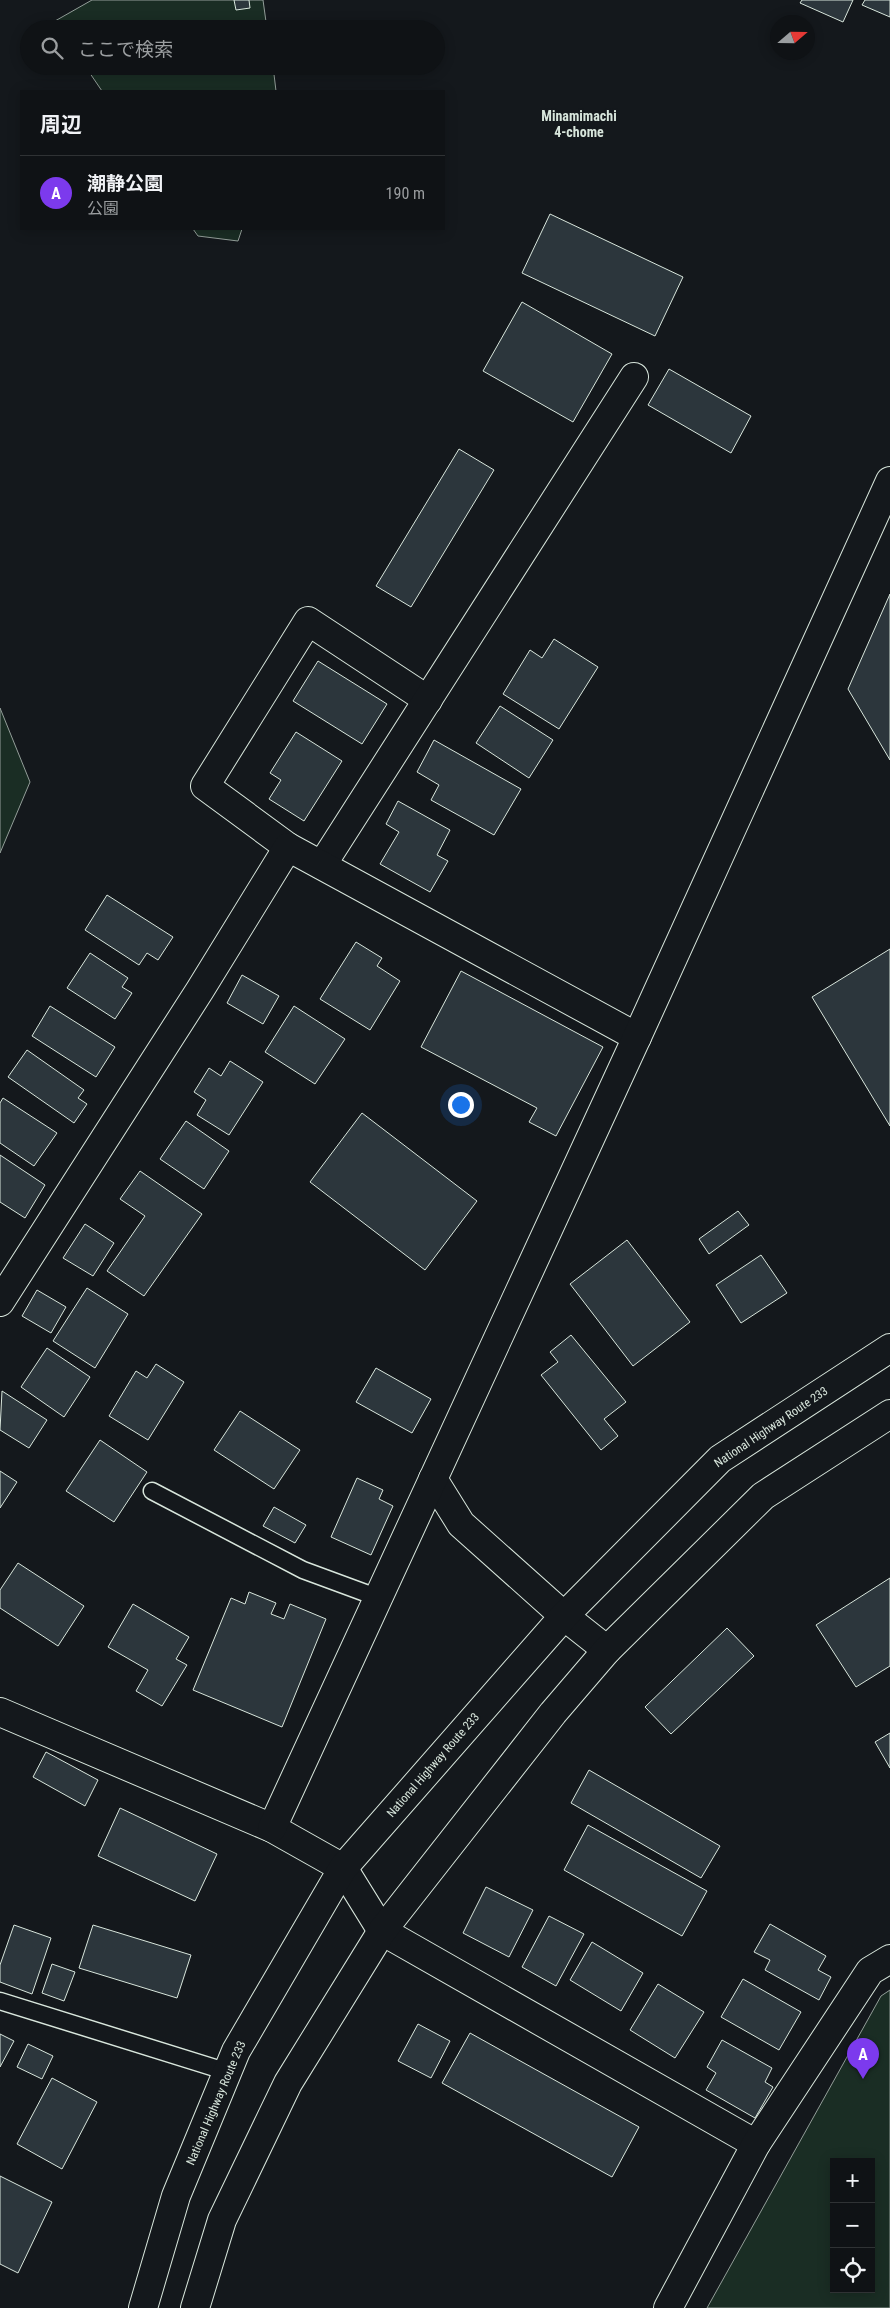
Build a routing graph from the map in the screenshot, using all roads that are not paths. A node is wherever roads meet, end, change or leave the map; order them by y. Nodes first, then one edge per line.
1 (634, 378) dead end
2 (890, 481) edge
3 (428, 700) junction
4 (288, 847) junction
5 (322, 865) junction
6 (637, 1038) junction
7 (0, 1302) edge
8 (890, 1348) edge
9 (890, 1414) edge
10 (433, 1479) junction
11 (152, 1491) dead end
12 (379, 1598) junction
13 (564, 1616) junction
14 (607, 1650) junction
15 (0, 1712) edge
16 (272, 1828) junction
17 (343, 1868) junction
18 (382, 1931) junction
19 (890, 1959) edge
20 (0, 2001) edge
21 (228, 2072) junction
22 (756, 2144) junction
23 (143, 2308) edge
24 (195, 2308) edge
25 (668, 2308) edge

1 - 3 main road
2 - 6 main road
3 - 4 main road
3 - 5 main road
4 - 5 main road
4 - 7 main road
5 - 6 main road
6 - 10 main road
8 - 13 main road, National Highway Route 233
9 - 14 main road
10 - 12 main road
10 - 13 main road
11 - 12 lane
12 - 16 main road
13 - 14 main road
13 - 17 main road, National Highway Route 233
14 - 18 main road
15 - 16 main road
16 - 17 main road
17 - 18 main road
17 - 21 main road, National Highway Route 233
18 - 22 main road
18 - 24 main road
19 - 22 main road
20 - 21 lane
21 - 23 main road, National Highway Route 233
22 - 25 main road

